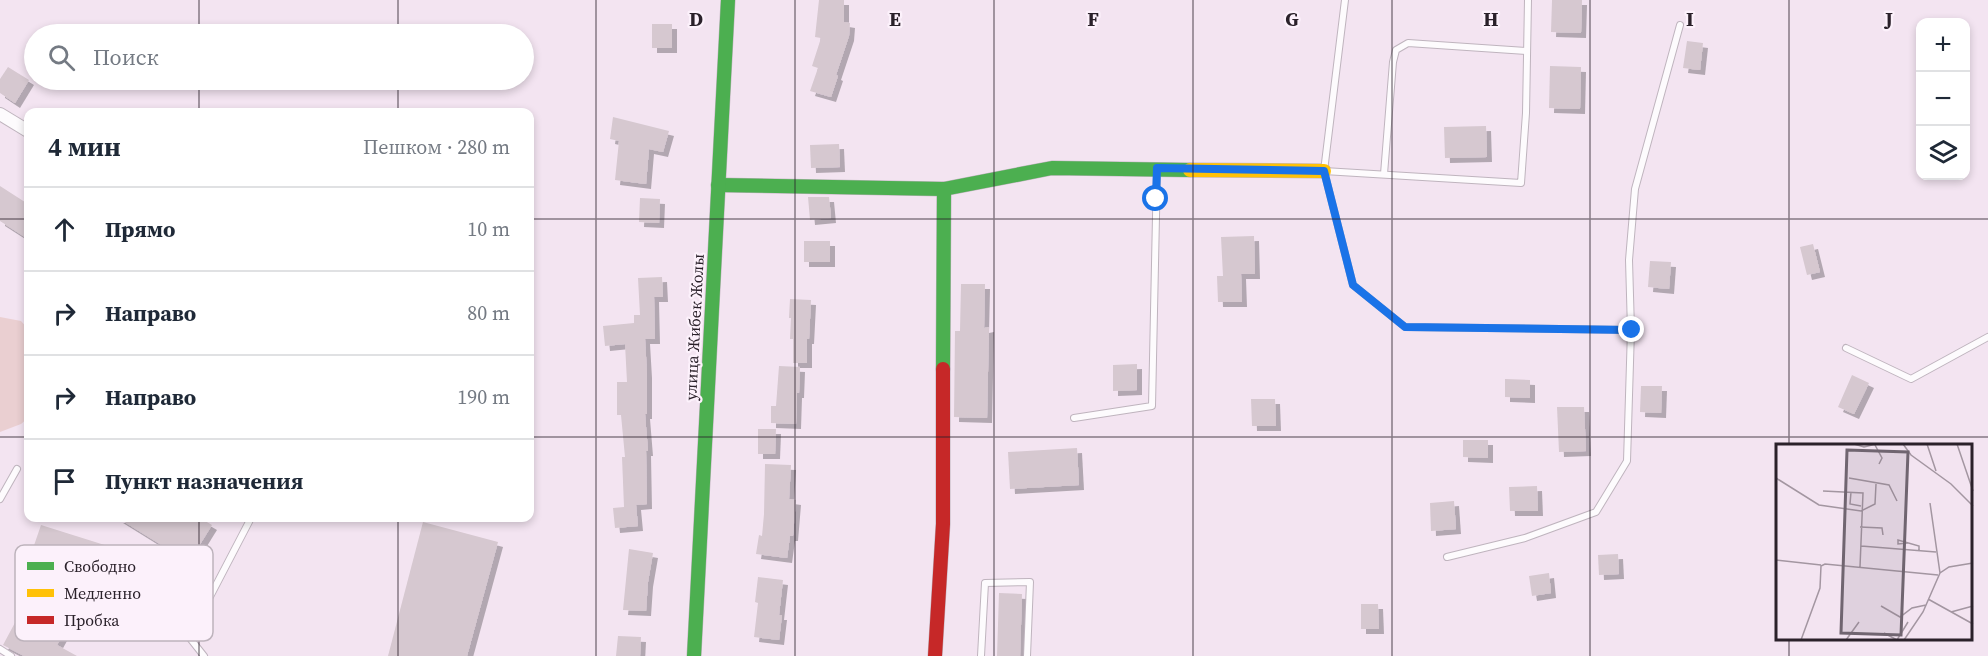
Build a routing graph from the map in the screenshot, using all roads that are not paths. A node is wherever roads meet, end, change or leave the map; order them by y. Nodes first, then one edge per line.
1 (728, 0) edge
2 (1345, 0) edge
3 (1528, 0) edge
4 (1680, 25) dead end
5 (1527, 51) junction
6 (0, 114) edge
7 (24, 129) edge
8 (1157, 168) junction
9 (1324, 171) junction
10 (1384, 174) junction
11 (718, 186) junction
12 (944, 189) junction
13 (1632, 330) junction
14 (1988, 337) edge
15 (1846, 348) dead end
16 (1074, 418) dead end
17 (16, 469) dead end
18 (0, 499) edge
19 (249, 522) edge
20 (1447, 557) dead end
21 (213, 592) edge
22 (192, 641) edge
23 (0, 650) edge
24 (11, 656) edge
25 (204, 656) edge
26 (694, 656) edge
27 (935, 656) edge
28 (981, 656) edge
29 (1027, 656) edge

1 - 11 street, улица Жибек Жолы
2 - 9 lane
3 - 5 lane
4 - 13 lane
5 - 10 lane
5 - 10 lane
6 - 7 street
8 - 9 street
8 - 12 street
8 - 16 lane
9 - 10 lane
9 - 13 lane
11 - 12 street
11 - 26 street, улица Жибек Жолы
12 - 27 street
13 - 20 lane
14 - 15 lane
17 - 18 lane
19 - 21 lane
22 - 25 lane
23 - 24 lane
28 - 29 lane

